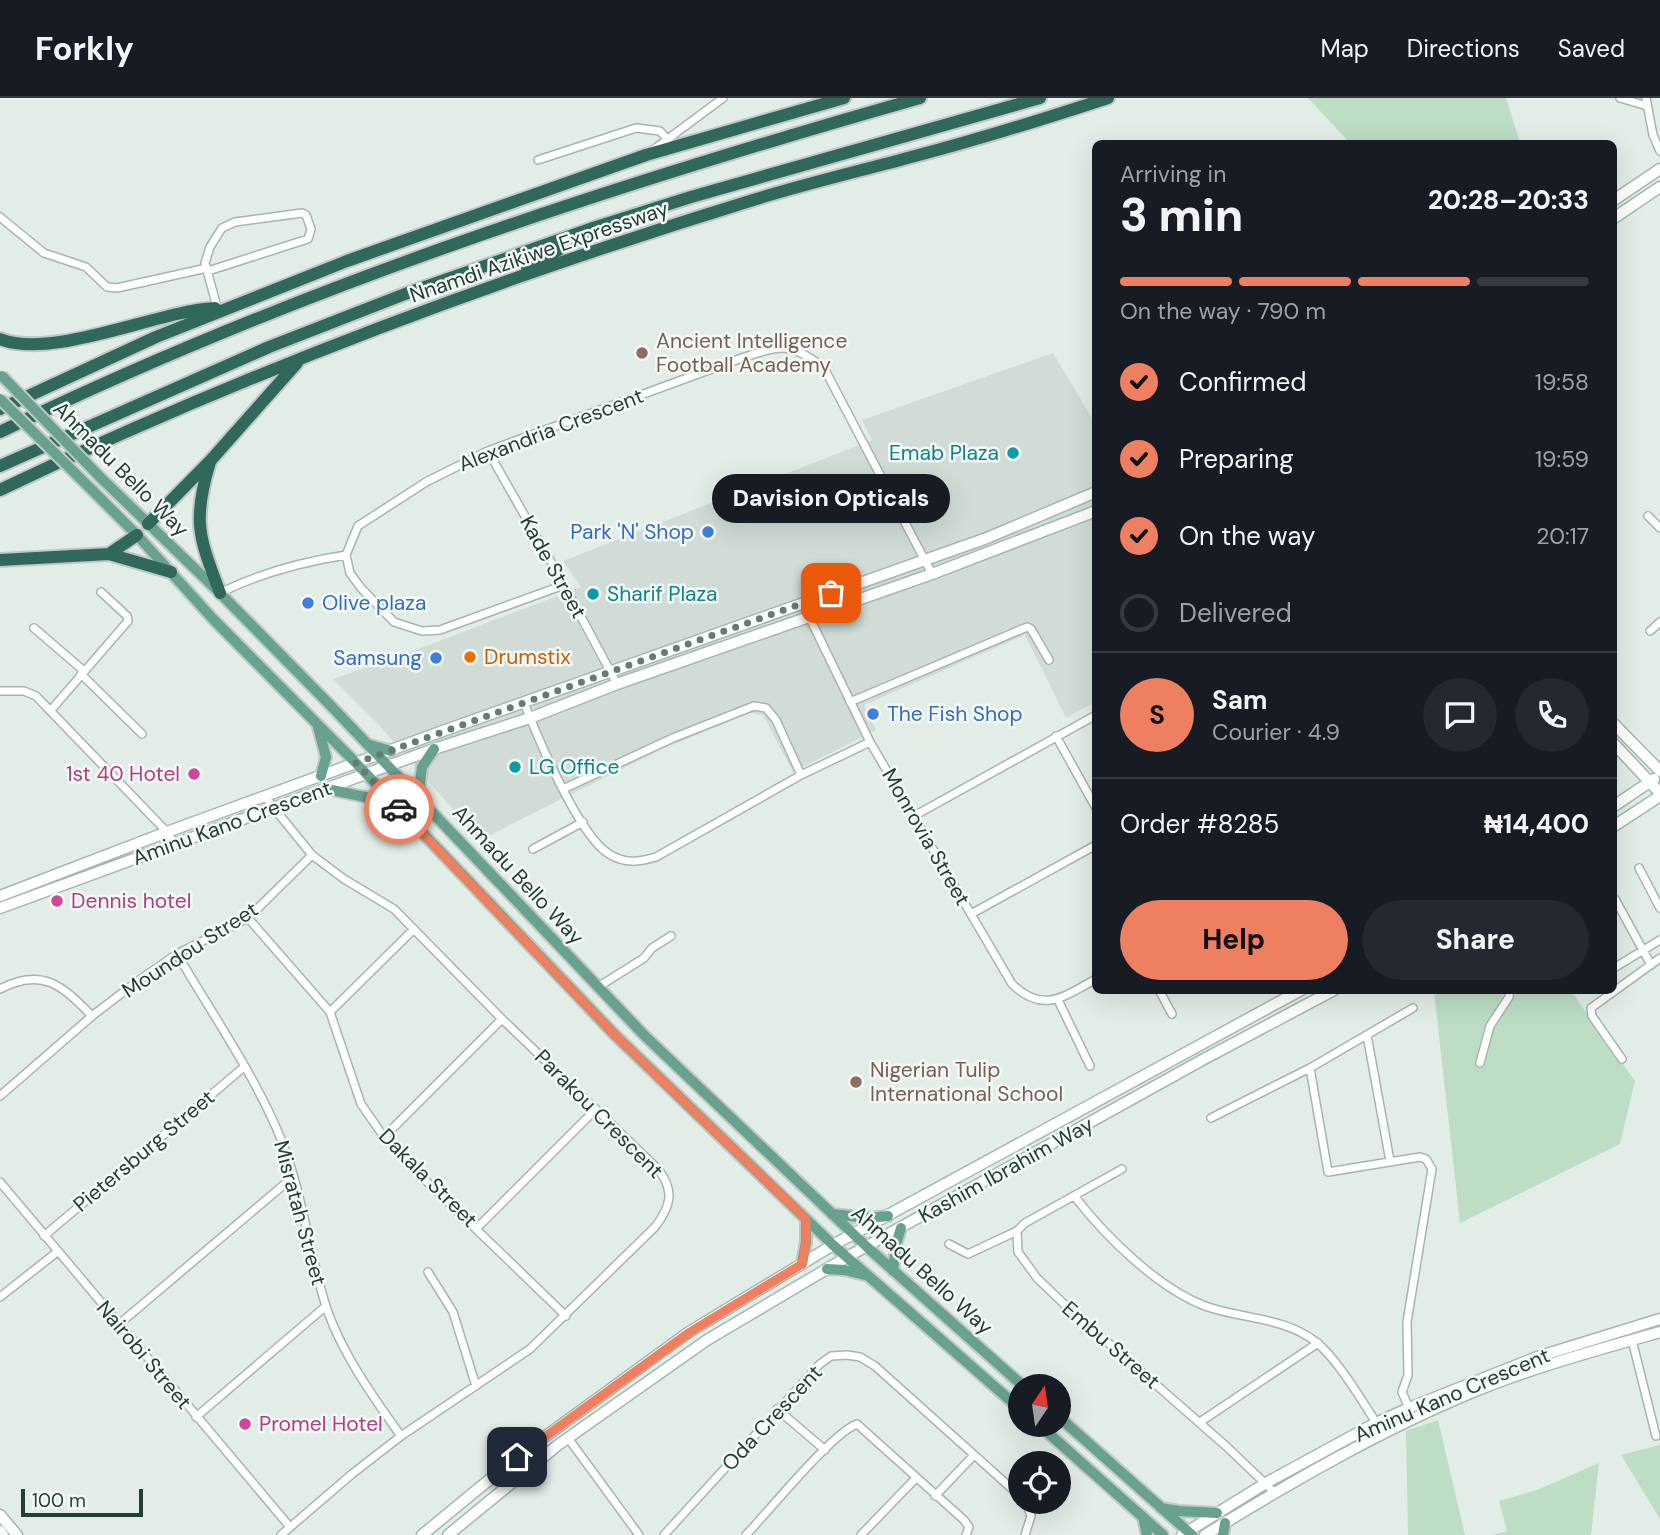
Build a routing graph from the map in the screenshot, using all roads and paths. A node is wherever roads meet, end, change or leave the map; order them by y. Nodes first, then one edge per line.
1 (723, 98) edge
2 (920, 98) edge
3 (1040, 98) edge
4 (1108, 98) edge
5 (1620, 98) edge
6 (833, 99) edge
7 (1647, 102) edge
8 (667, 139) junction
9 (1660, 151) edge
10 (646, 155) junction
11 (538, 160) dead end
12 (1660, 169) edge
13 (1660, 187) edge
14 (1617, 198) edge
15 (503, 205) junction
16 (1617, 216) edge
17 (0, 217) edge
18 (593, 228) junction
19 (456, 243) junction
20 (207, 270) junction
21 (516, 277) junction
22 (223, 307) junction
23 (6, 342) edge
24 (0, 351) edge
25 (301, 358) junction
26 (1, 375) edge
27 (0, 399) edge
28 (0, 409) edge
29 (0, 432) edge
30 (488, 451) junction
31 (211, 460) junction
32 (0, 466) edge
33 (0, 491) edge
34 (1092, 494) edge
35 (1092, 513) edge
36 (1648, 516) dead end
37 (148, 524) junction
38 (1660, 528) edge
39 (137, 535) junction
40 (108, 554) junction
41 (346, 555) junction
42 (926, 559) junction
43 (0, 560) edge
44 (171, 572) junction
45 (932, 574) junction
46 (564, 585) junction
47 (101, 592) dead end
48 (219, 593) junction
49 (803, 604) junction
50 (808, 618) junction
51 (1660, 622) edge
52 (34, 628) dead end
53 (1650, 631) dead end
54 (1049, 660) dead end
55 (83, 673) junction
56 (611, 673) junction
57 (617, 684) junction
58 (0, 691) edge
59 (850, 702) junction
60 (524, 703) junction
61 (51, 710) junction
62 (1092, 717) edge
63 (530, 718) junction
64 (317, 724) junction
65 (1617, 727) edge
66 (142, 734) dead end
67 (1056, 736) junction
68 (870, 742) junction
69 (366, 743) junction
70 (1617, 747) edge
71 (434, 749) junction
72 (391, 751) junction
73 (378, 755) junction
74 (356, 763) junction
75 (388, 766) junction
76 (1660, 773) edge
77 (366, 775) junction
78 (801, 775) junction
79 (321, 776) junction
80 (1650, 782) junction
81 (327, 789) junction
82 (563, 789) junction
83 (1660, 795) edge
84 (265, 797) junction
85 (418, 798) junction
86 (1092, 801) edge
87 (1655, 803) edge
88 (1617, 804) edge
89 (398, 808) junction
90 (273, 809) junction
91 (914, 816) junction
92 (583, 822) junction
93 (1617, 824) edge
94 (167, 832) junction
95 (174, 843) junction
96 (1092, 847) edge
97 (533, 849) dead end
98 (312, 855) junction
99 (1639, 868) dead end
100 (0, 896) edge
101 (1617, 903) edge
102 (0, 908) edge
103 (1660, 908) edge
104 (971, 914) junction
105 (248, 918) junction
106 (414, 929) junction
107 (671, 936) dead end
108 (1660, 940) edge
109 (1643, 950) junction
110 (177, 954) junction
111 (1660, 958) edge
112 (1651, 965) junction
113 (1617, 966) edge
114 (1092, 981) edge
115 (598, 987) junction
116 (0, 989) edge
117 (1617, 989) edge
118 (1161, 994) edge
119 (1294, 994) edge
120 (1326, 994) edge
121 (1510, 994) edge
122 (1611, 994) edge
123 (1058, 1000) junction
124 (1413, 1008) dead end
125 (330, 1012) junction
126 (1172, 1014) dead end
127 (92, 1016) junction
128 (502, 1019) junction
129 (1367, 1035) junction
130 (1622, 1059) dead end
131 (1480, 1063) dead end
132 (1090, 1066) dead end
133 (244, 1067) junction
134 (1310, 1068) junction
135 (0, 1096) edge
136 (596, 1109) junction
137 (1211, 1118) dead end
138 (384, 1136) junction
139 (1390, 1161) junction
140 (1122, 1169) dead end
141 (293, 1177) junction
142 (0, 1182) edge
143 (1075, 1197) junction
144 (832, 1214) junction
145 (888, 1216) junction
146 (806, 1219) junction
147 (477, 1228) junction
148 (901, 1228) junction
149 (1017, 1231) junction
150 (854, 1235) junction
151 (44, 1236) junction
152 (949, 1244) dead end
153 (833, 1245) junction
154 (867, 1247) junction
155 (57, 1252) junction
156 (847, 1257) junction
157 (802, 1264) junction
158 (827, 1269) junction
159 (893, 1271) junction
160 (428, 1272) dead end
161 (869, 1276) junction
162 (0, 1297) edge
163 (326, 1306) junction
164 (566, 1316) junction
165 (1660, 1320) edge
166 (118, 1325) junction
167 (1660, 1332) edge
168 (1632, 1340) junction
169 (1318, 1343) junction
170 (1009, 1374) edge
171 (476, 1385) junction
172 (1008, 1398) edge
173 (1409, 1408) junction
174 (777, 1409) junction
175 (196, 1417) junction
176 (1200, 1422) junction
177 (1377, 1423) junction
178 (1071, 1429) edge
179 (1384, 1433) junction
180 (401, 1436) junction
181 (1656, 1436) dead end
182 (1053, 1437) edge
183 (568, 1438) junction
184 (825, 1450) junction
185 (974, 1455) junction
186 (916, 1478) junction
187 (1266, 1483) junction
188 (1008, 1485) edge
189 (1275, 1493) junction
190 (935, 1496) junction
191 (1161, 1508) junction
192 (1217, 1513) junction
193 (1030, 1514) edge
194 (0, 1515) edge
195 (1143, 1517) junction
196 (1225, 1523) junction
197 (290, 1527) junction
198 (1187, 1534) edge
199 (17, 1535) edge
200 (281, 1535) edge
201 (422, 1535) edge
202 (448, 1535) edge
203 (639, 1535) edge
204 (664, 1535) edge
205 (746, 1535) edge
206 (861, 1535) edge
207 (967, 1535) edge
208 (1026, 1535) edge
209 (1147, 1535) edge
210 (1163, 1535) edge
211 (1205, 1535) edge
212 (1223, 1535) edge

1 - 8 street
2 - 19 highway, Nnamdi Azikiwe Expressway
3 - 18 highway, Nnamdi Azikiwe Expressway
4 - 21 highway, Nnamdi Azikiwe Expressway
5 - 7 street
6 - 10 highway
7 - 9 street
8 - 10 street
8 - 11 street
10 - 15 highway
12 - 14 main road
13 - 16 main road
15 - 19 highway
15 - 22 highway
17 - 20 street
18 - 21 highway
18 - 32 highway, Nnamdi Azikiwe Expressway
19 - 29 highway, Nnamdi Azikiwe Expressway
20 - 20 street
20 - 22 street
21 - 25 highway, Nnamdi Azikiwe Expressway
22 - 23 highway
22 - 28 highway
23 - 24 highway
25 - 31 highway
25 - 33 highway, Nnamdi Azikiwe Expressway
26 - 37 main road, Ahmadu Bello Way, bridge
27 - 39 main road, Ahmadu Bello Way, bridge
30 - 41 street, Alexandria Crescent
30 - 42 street, Alexandria Crescent
30 - 46 street, Kade Street
31 - 37 highway
31 - 48 highway
34 - 42 main road
35 - 45 main road, Aminu Kano Crescent
36 - 38 street
37 - 48 main road, Ahmadu Bello Way
39 - 40 highway
39 - 44 main road, Ahmadu Bello Way
40 - 43 highway
40 - 44 highway
41 - 46 street
41 - 48 street
42 - 45 street, Alexandria Crescent
42 - 49 main road
44 - 64 main road, Ahmadu Bello Way
45 - 50 main road, Aminu Kano Crescent
46 - 56 street, Kade Street
47 - 55 street
48 - 69 main road, Ahmadu Bello Way
49 - 50 street, Monrovia Street
49 - 56 main road
50 - 57 main road, Aminu Kano Crescent
50 - 59 street, Monrovia Street
51 - 53 street
52 - 55 street
54 - 59 street
55 - 61 street
55 - 66 street
56 - 57 street, Kade Street
56 - 60 main road
57 - 63 main road, Aminu Kano Crescent
58 - 61 street
59 - 68 street, Monrovia Street
60 - 63 street
60 - 72 main road
61 - 94 street
62 - 67 street
63 - 71 main road, Aminu Kano Crescent
63 - 82 street
64 - 74 main road, Ahmadu Bello Way
64 - 79 main road
65 - 76 main road
67 - 86 street
67 - 91 street
68 - 78 street
68 - 91 street, Monrovia Street
69 - 72 main road
69 - 73 main road, Ahmadu Bello Way
70 - 80 main road
71 - 75 main road, Aminu Kano Crescent
71 - 85 main road
72 - 73 main road
73 - 74 main road
73 - 75 main road, Ahmadu Bello Way
74 - 77 main road, Ahmadu Bello Way
74 - 79 main road
75 - 77 main road, Aminu Kano Crescent
75 - 85 main road, Ahmadu Bello Way
76 - 80 main road
77 - 81 main road, Aminu Kano Crescent
77 - 89 main road, Ahmadu Bello Way
78 - 82 street
78 - 92 street
79 - 84 main road
80 - 83 main road
80 - 88 main road
81 - 89 main road
81 - 90 main road, Aminu Kano Crescent
82 - 92 street
83 - 87 main road
84 - 90 street, Parakou Crescent
84 - 94 main road
85 - 115 main road, Ahmadu Bello Way
87 - 93 main road
89 - 146 main road, Ahmadu Bello Way
90 - 95 main road, Aminu Kano Crescent
90 - 98 street, Parakou Crescent
91 - 104 street, Monrovia Street
92 - 97 street
94 - 95 street
94 - 100 main road
95 - 102 main road, Aminu Kano Crescent
96 - 104 street
98 - 105 street, Moundou Street
98 - 106 street, Parakou Crescent
99 - 103 street
101 - 109 street
104 - 123 street, Monrovia Street
105 - 110 street, Moundou Street
105 - 125 street, Dakala Street
106 - 125 street
106 - 128 street, Parakou Crescent
107 - 115 street
108 - 109 street
109 - 112 street
109 - 113 street
110 - 127 street, Moundou Street
110 - 133 street, Misratah Street
111 - 112 street
112 - 117 street
114 - 123 street
115 - 144 main road, Ahmadu Bello Way
116 - 127 street
118 - 126 street
119 - 145 main road, Kashim Ibrahim Way
120 - 148 main road, Kashim Ibrahim Way
121 - 131 street
122 - 130 street
123 - 132 street
124 - 129 street
125 - 138 street, Dakala Street
127 - 135 street, Moundou Street
128 - 136 street, Parakou Crescent
128 - 138 street
129 - 134 street
129 - 139 street
133 - 141 street, Misratah Street
133 - 151 street, Pietersburg Street
134 - 137 street
134 - 139 street
136 - 147 street
136 - 164 street, Parakou Crescent
138 - 147 street, Dakala Street
139 - 173 street
140 - 143 street
141 - 163 street, Misratah Street
141 - 166 street
142 - 151 street, Nairobi Street
143 - 149 street
143 - 169 street
144 - 145 main road
144 - 150 main road, Ahmadu Bello Way
145 - 150 main road, Kashim Ibrahim Way
146 - 153 main road, Ahmadu Bello Way
146 - 157 main road
147 - 164 street, Dakala Street
148 - 154 main road, Kashim Ibrahim Way
148 - 159 main road
149 - 152 street
149 - 176 street, Embu Street
150 - 153 main road, Kashim Ibrahim Way
150 - 154 main road, Ahmadu Bello Way
151 - 155 street, Nairobi Street
153 - 156 main road, Ahmadu Bello Way
153 - 157 main road, Kashim Ibrahim Way
154 - 156 main road, Kashim Ibrahim Way
154 - 159 main road, Ahmadu Bello Way
155 - 162 street
155 - 166 street, Nairobi Street
156 - 158 main road, Kashim Ibrahim Way
156 - 161 main road, Ahmadu Bello Way
157 - 201 main road, Kashim Ibrahim Way
158 - 161 main road
158 - 183 main road, Kashim Ibrahim Way
159 - 170 main road, Ahmadu Bello Way
160 - 171 street
161 - 172 main road, Ahmadu Bello Way
163 - 175 street
163 - 180 street, Misratah Street
164 - 171 street, Parakou Crescent
165 - 173 main road, Aminu Kano Crescent
166 - 175 street, Nairobi Street
167 - 168 main road, Aminu Kano Crescent
168 - 179 main road, Aminu Kano Crescent
168 - 181 street
169 - 176 street
169 - 177 street
171 - 180 street, Parakou Crescent
173 - 177 main road, Aminu Kano Crescent
174 - 184 street
174 - 185 street, Oda Crescent
174 - 204 street, Oda Crescent
175 - 197 street, Nairobi Street
176 - 187 street, Embu Street
177 - 179 street
177 - 187 main road, Aminu Kano Crescent
178 - 191 main road
179 - 189 main road, Aminu Kano Crescent
180 - 197 street, Parakou Crescent
182 - 195 main road
183 - 202 main road, Kashim Ibrahim Way
183 - 203 street
184 - 186 street
184 - 205 street
185 - 188 street, Oda Crescent
185 - 190 street
186 - 190 street
186 - 206 street
187 - 189 street, Embu Street
187 - 192 main road, Aminu Kano Crescent
189 - 196 main road, Aminu Kano Crescent
190 - 207 street
191 - 192 main road
191 - 198 main road
192 - 198 main road, Aminu Kano Crescent
193 - 208 street
194 - 199 main road
195 - 209 main road
195 - 210 main road
196 - 211 main road, Aminu Kano Crescent
196 - 212 main road
197 - 200 street, Parakou Crescent

